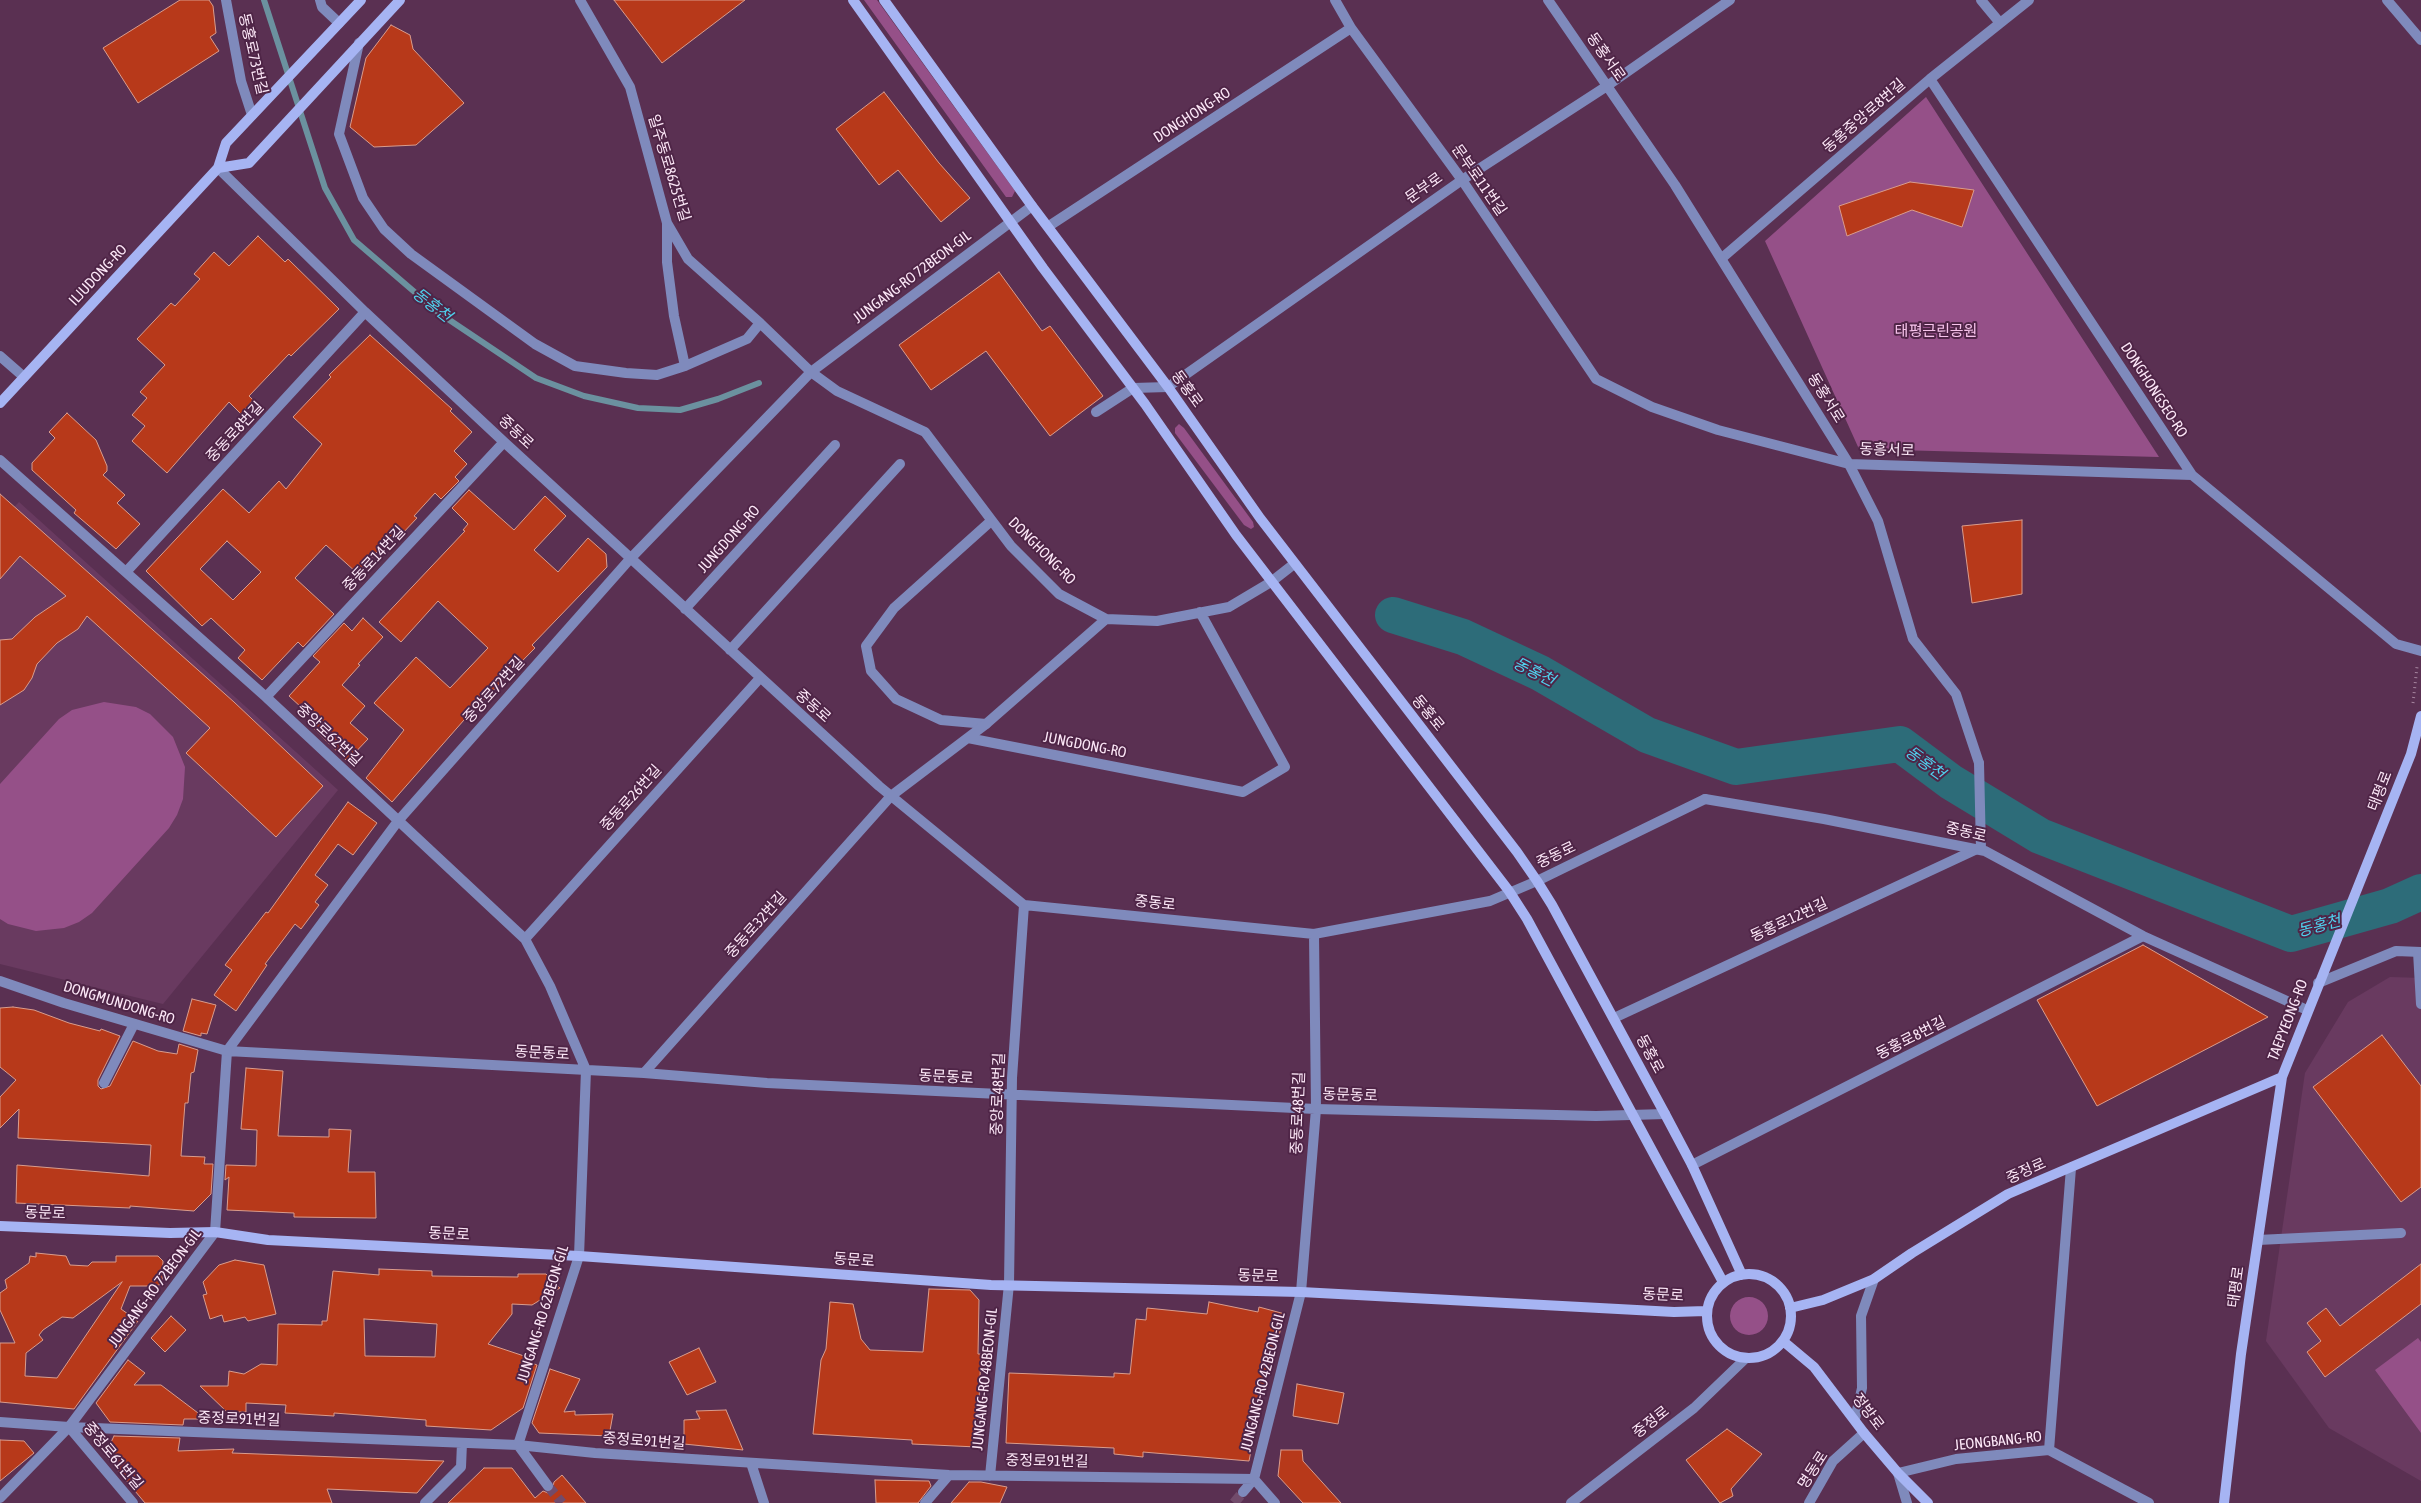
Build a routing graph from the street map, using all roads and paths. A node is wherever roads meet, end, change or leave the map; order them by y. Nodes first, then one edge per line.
1 (226, 0) edge
2 (320, 0) edge
3 (361, 0) edge
4 (400, 0) edge
5 (580, 0) edge
6 (853, 0) edge
7 (884, 0) edge
8 (1335, 0) edge
9 (1548, 0) edge
10 (1730, 0) edge
11 (1981, 0) edge
12 (2029, 0) edge
13 (2387, 0) edge
14 (2000, 23) junction
15 (339, 24) junction
16 (1351, 28) junction
17 (2421, 40) edge
18 (359, 43) junction
19 (1930, 79) junction
20 (1607, 86) junction
21 (252, 114) junction
22 (218, 168) junction
23 (1462, 180) junction
24 (1032, 206) junction
25 (1012, 222) junction
26 (667, 223) junction
27 (1049, 226) junction
28 (1722, 258) junction
29 (365, 312) junction
30 (760, 323) junction
31 (0, 356) edge
32 (686, 366) junction
33 (811, 372) junction
34 (24, 377) junction
35 (1596, 378) joint
36 (1168, 387) junction
37 (1132, 388) junction
38 (0, 403) edge
39 (1096, 412) dead end
40 (504, 442) junction
41 (835, 445) dead end
42 (0, 460) edge
43 (900, 464) dead end
44 (1849, 464) junction
45 (2192, 475) junction
46 (991, 521) junction
47 (630, 559) junction
48 (1294, 564) junction
49 (126, 572) junction
50 (1271, 582) junction
51 (685, 609) junction
52 (1200, 612) junction
53 (1106, 620) junction
54 (730, 650) junction
55 (2421, 651) edge
56 (760, 678) junction
57 (266, 697) junction
58 (2421, 716) edge
59 (986, 724) junction
60 (968, 738) junction
61 (891, 796) junction
62 (398, 821) junction
63 (1979, 850) junction
64 (1537, 881) junction
65 (1509, 891) junction
66 (1024, 905) junction
67 (1314, 934) junction
68 (2143, 936) junction
69 (525, 939) junction
70 (2419, 952) edge
71 (2322, 974) joint
72 (1, 984) edge
73 (2318, 984) junction
74 (2421, 1004) edge
75 (2307, 1010) junction
76 (1614, 1018) junction
77 (134, 1024) junction
78 (226, 1051) junction
79 (586, 1070) junction
80 (644, 1073) junction
81 (2282, 1077) junction
82 (104, 1083) dead end
83 (1012, 1095) junction
84 (1316, 1109) junction
85 (1665, 1114) junction
86 (1633, 1116) junction
87 (1692, 1166) junction
88 (2071, 1168) junction
89 (0, 1226) edge
90 (215, 1232) junction
91 (2401, 1232) dead end
92 (2258, 1240) junction
93 (579, 1256) junction
94 (1742, 1275) junction
95 (1874, 1280) junction
96 (1723, 1282) junction
97 (1009, 1284) junction
98 (1302, 1292) junction
99 (1790, 1308) junction
100 (1706, 1312) junction
101 (1783, 1341) junction
102 (1745, 1359) junction
103 (1855, 1419) junction
104 (0, 1422) edge
105 (69, 1427) junction
106 (1864, 1433) junction
107 (462, 1442) junction
108 (518, 1445) junction
109 (2049, 1450) junction
110 (751, 1463) junction
111 (1898, 1473) junction
112 (949, 1475) junction
113 (990, 1476) junction
114 (1254, 1479) junction
115 (548, 1486) tunnel mouth
116 (1243, 1492) tunnel mouth
117 (0, 1498) edge
118 (133, 1503) edge
119 (425, 1503) edge
120 (764, 1503) edge
121 (925, 1503) edge
122 (1275, 1503) edge
123 (1571, 1503) edge
124 (1809, 1503) edge
125 (1907, 1503) edge
126 (1928, 1503) edge
127 (2149, 1503) edge
128 (2224, 1503) edge

1 - 21 street, 동홍로73번길
2 - 15 street
3 - 15 main road
4 - 18 main road
5 - 26 street, 일주동로8625번길
6 - 25 main road
7 - 24 main road
8 - 16 street, 문부로11번길
9 - 20 street, 동홍서로
10 - 20 street, 문부로
11 - 14 street
12 - 14 street, 동홍중앙로8번길
13 - 17 street
14 - 19 street, 동홍중앙로8번길
15 - 21 main road, ILJUDONG-RO
16 - 23 street, 문부로11번길
16 - 27 street, DONGHONG-RO
18 - 22 main road
18 - 32 street
19 - 28 street, 동홍중앙로8번길
19 - 45 street, DONGHONGSEO-RO
20 - 23 street, 문부로
20 - 28 street, 동홍서로
21 - 22 main road, ILJUDONG-RO
22 - 29 street, 중동로
22 - 34 main road, ILJUDONG-RO
23 - 35 street, 문부로11번길
23 - 36 street, 문부로
24 - 25 street, JUNGANG-RO 72BEON-GIL
24 - 27 main road, 동홍로
25 - 33 street, JUNGANG-RO 72BEON-GIL
25 - 37 main road
26 - 30 street, 일주동로8625번길
26 - 32 street
27 - 36 main road, 동홍로
28 - 44 street, 동홍서로
29 - 40 street, 중동로
29 - 49 street, 중동로8번길
30 - 32 street
30 - 33 street, 일주동로8625번길
31 - 34 street
33 - 46 street, DONGHONG-RO
33 - 47 street, 중앙로72번길
34 - 38 main road, ILJUDONG-RO
35 - 44 street, 동흥서로
36 - 37 street
36 - 48 main road, 동홍로
37 - 39 street
37 - 50 main road
40 - 47 street, 중동로
40 - 57 street, 중동로14번길
41 - 51 street, JUNGDONG-RO
42 - 49 street, 중앙로62번길
43 - 54 street
44 - 45 street, 동흥서로
44 - 63 street, 동홍서로
45 - 55 street, DONGHONGSEO-RO
46 - 53 street, DONGHONG-RO
46 - 59 street
47 - 51 street, 중동로
47 - 62 street, 중앙로72번길
48 - 50 street, DONGHONG-RO
48 - 64 main road, 동홍로
49 - 57 street, 중앙로62번길
50 - 52 street, DONGHONG-RO
50 - 65 main road
51 - 54 street, 중동로
52 - 53 street, DONGHONG-RO
52 - 60 street, JUNGDONG-RO
53 - 59 street
54 - 56 street, 중동로
56 - 61 street, 중동로
56 - 69 street, 중동로26번길
57 - 62 street, 중앙로62번길
58 - 71 main road, 태평로
59 - 60 street
60 - 61 street
61 - 66 street, 중동로
61 - 80 street, 중동로32번길
62 - 69 street, 중앙로62번길
62 - 78 street, 중앙로72번길
63 - 64 street, 중동로
63 - 68 street, 중동로
63 - 76 street, 동홍로12번길
64 - 65 street, 중동로
64 - 76 main road, 동홍로
65 - 67 street, 중동로
65 - 86 main road
66 - 67 street, 중동로
66 - 83 street, 중앙로48번길
67 - 84 street, 중동로48번길
68 - 75 street, 중동로
68 - 87 street, 동홍로8번길
69 - 79 street, 중앙로62번길
70 - 73 street
70 - 74 street
71 - 73 main road, TAEPYEONG-RO
72 - 77 street, DONGMUNDONG-RO
73 - 75 main road, TAEPYEONG-RO
75 - 81 main road, TAEPYEONG-RO
76 - 85 main road, 동홍로
77 - 78 street, DONGMUNDONG-RO
77 - 82 street
78 - 79 street, 동문동로
78 - 90 street, JUNGANG-RO 72BEON-GIL
79 - 80 street, 동문동로
79 - 93 street, JUNGANG-RO 62BEON-GIL
80 - 83 street, 동문동로
81 - 88 main road, 중정로
81 - 92 main road, 태평로
83 - 84 street, 동문동로
83 - 97 street, 중앙로48번길
84 - 86 street, 동문동로
84 - 98 street, 중동로48번길
85 - 86 street, 동문동로
85 - 87 main road, 동홍로
86 - 96 main road
87 - 94 main road, 동홍로
88 - 95 main road, 중정로
88 - 109 street
89 - 90 main road, 동문로
90 - 93 main road, 동문로
90 - 105 street, JUNGANG-RO 72BEON-GIL
91 - 92 street
92 - 128 main road, 태평로
93 - 97 main road, 동문로
93 - 108 street, JUNGANG-RO 62BEON-GIL
94 - 96 main road
94 - 99 main road
95 - 99 main road, 중정로
95 - 103 street
96 - 100 main road
97 - 98 main road, 동문로
97 - 113 street, JUNGANG-RO 48BEON-GIL
98 - 100 main road, 동문로
98 - 114 street, JUNGANG-RO 42BEON-GIL
99 - 101 main road
100 - 102 main road
101 - 102 main road
101 - 103 main road, 정방로
102 - 123 street, 중정로
103 - 106 main road, 정방로
104 - 105 street, 중정로91번길
105 - 107 street, 중정로91번길
105 - 117 street, JUNGANG-RO 72BEON-GIL
105 - 118 street, 중정로61번길
106 - 111 main road, 정방로
106 - 124 street, 명동로
107 - 108 street, 중정로91번길
107 - 119 street
108 - 110 street, 중정로91번길
108 - 115 street
109 - 111 street, JEONGBANG-RO
109 - 127 street, JEONGBANG-RO
110 - 112 street, 중정로91번길
110 - 120 street
111 - 125 street
111 - 126 main road, 정방로
112 - 113 street, 중정로91번길
112 - 121 street
113 - 114 street, 중정로91번길
114 - 116 street
114 - 122 street

